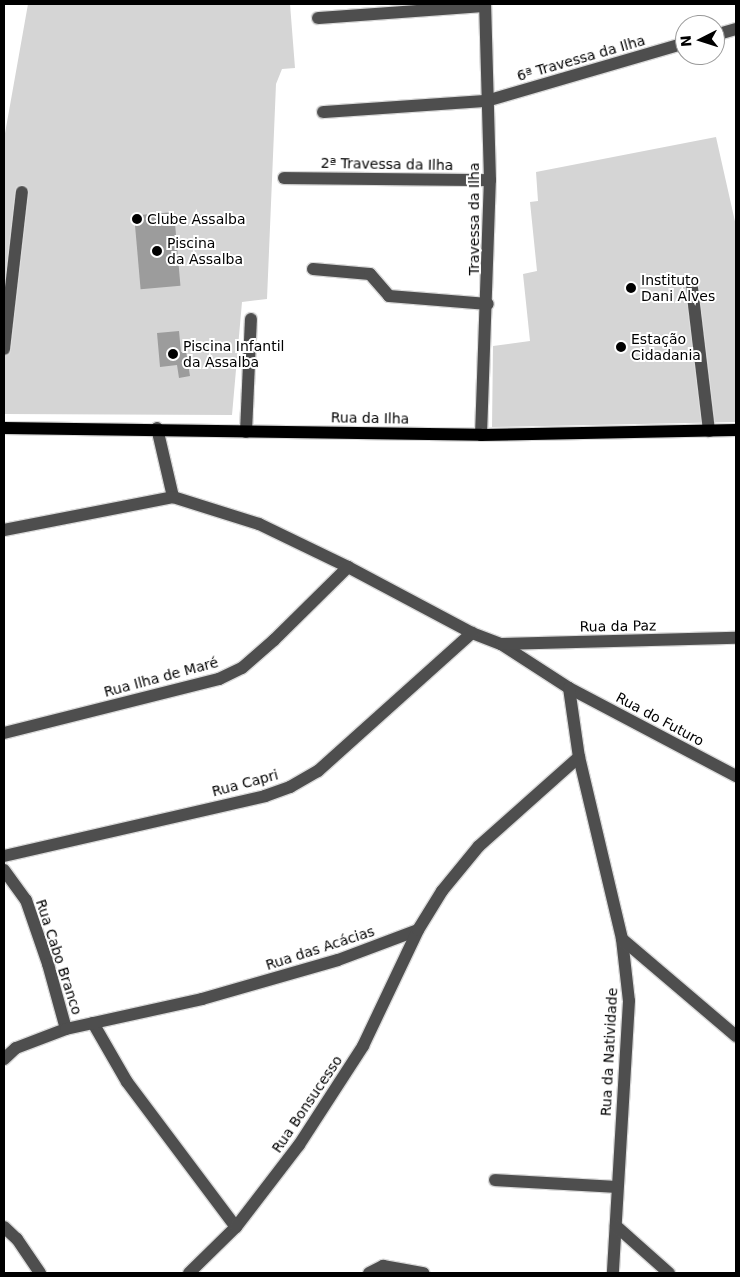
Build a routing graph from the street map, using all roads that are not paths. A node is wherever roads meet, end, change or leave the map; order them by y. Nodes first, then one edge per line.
1 (485, 5) edge
2 (318, 18) dead end
3 (675, 46) edge
4 (486, 101) junction
5 (323, 112) dead end
6 (284, 178) dead end
7 (490, 180) junction
8 (22, 192) dead end
9 (313, 269) dead end
10 (692, 288) dead end
11 (488, 304) junction
12 (251, 319) dead end
13 (4, 349) edge
14 (4, 428) edge
15 (157, 428) junction
16 (736, 430) edge
17 (708, 431) junction
18 (246, 432) junction
19 (481, 435) junction
20 (173, 497) junction
21 (4, 530) edge
22 (348, 567) junction
23 (472, 633) junction
24 (736, 638) edge
25 (501, 644) junction
26 (569, 688) junction
27 (4, 733) edge
28 (579, 757) junction
29 (736, 776) edge
30 (4, 856) edge
31 (4, 870) edge
32 (418, 930) junction
33 (622, 939) junction
34 (93, 1023) junction
35 (66, 1029) junction
36 (736, 1036) edge
37 (4, 1059) edge
38 (495, 1180) dead end
39 (616, 1187) junction
40 (616, 1226) junction
41 (4, 1227) edge
42 (236, 1227) junction
43 (40, 1273) edge
44 (189, 1273) edge
45 (369, 1273) edge
46 (423, 1273) edge
47 (613, 1273) edge
48 (669, 1273) edge

1 - 2 street
1 - 4 street, Travessa da Ilha
3 - 4 street, 6ª Travessa da Ilha
4 - 5 street, 6ª Travessa da Ilha
4 - 7 street, Travessa da Ilha
6 - 7 street, 2ª Travessa da Ilha
7 - 11 street, Travessa da Ilha
8 - 13 street
9 - 11 street
10 - 17 street
11 - 19 street, Travessa da Ilha
12 - 18 street
14 - 15 main road, Rua da Ilha
15 - 18 main road, Rua da Ilha
15 - 20 street
16 - 17 main road, Rua da Ilha
17 - 19 main road, Rua da Ilha
18 - 19 main road, Rua da Ilha
20 - 21 street
20 - 22 street
22 - 23 street
22 - 27 street, Rua Ilha de Maré
23 - 25 street
23 - 30 street, Rua Capri
24 - 25 street, Rua da Paz
25 - 26 street
26 - 28 street, Rua da Natividade
26 - 29 street, Rua do Futuro
28 - 32 street
28 - 33 street, Rua da Natividade
31 - 35 street, Rua Cabo Branco
32 - 34 street, Rua das Acácias
32 - 42 street, Rua Bonsucesso
33 - 36 street
33 - 39 street, Rua da Natividade
34 - 35 street, Rua das Acácias
34 - 42 street
35 - 37 street, Rua das Acácias
38 - 39 street
39 - 40 street, Rua da Natividade
40 - 47 street, Rua da Natividade
40 - 48 street
41 - 43 street
42 - 44 street, Rua Bonsucesso
45 - 46 street

